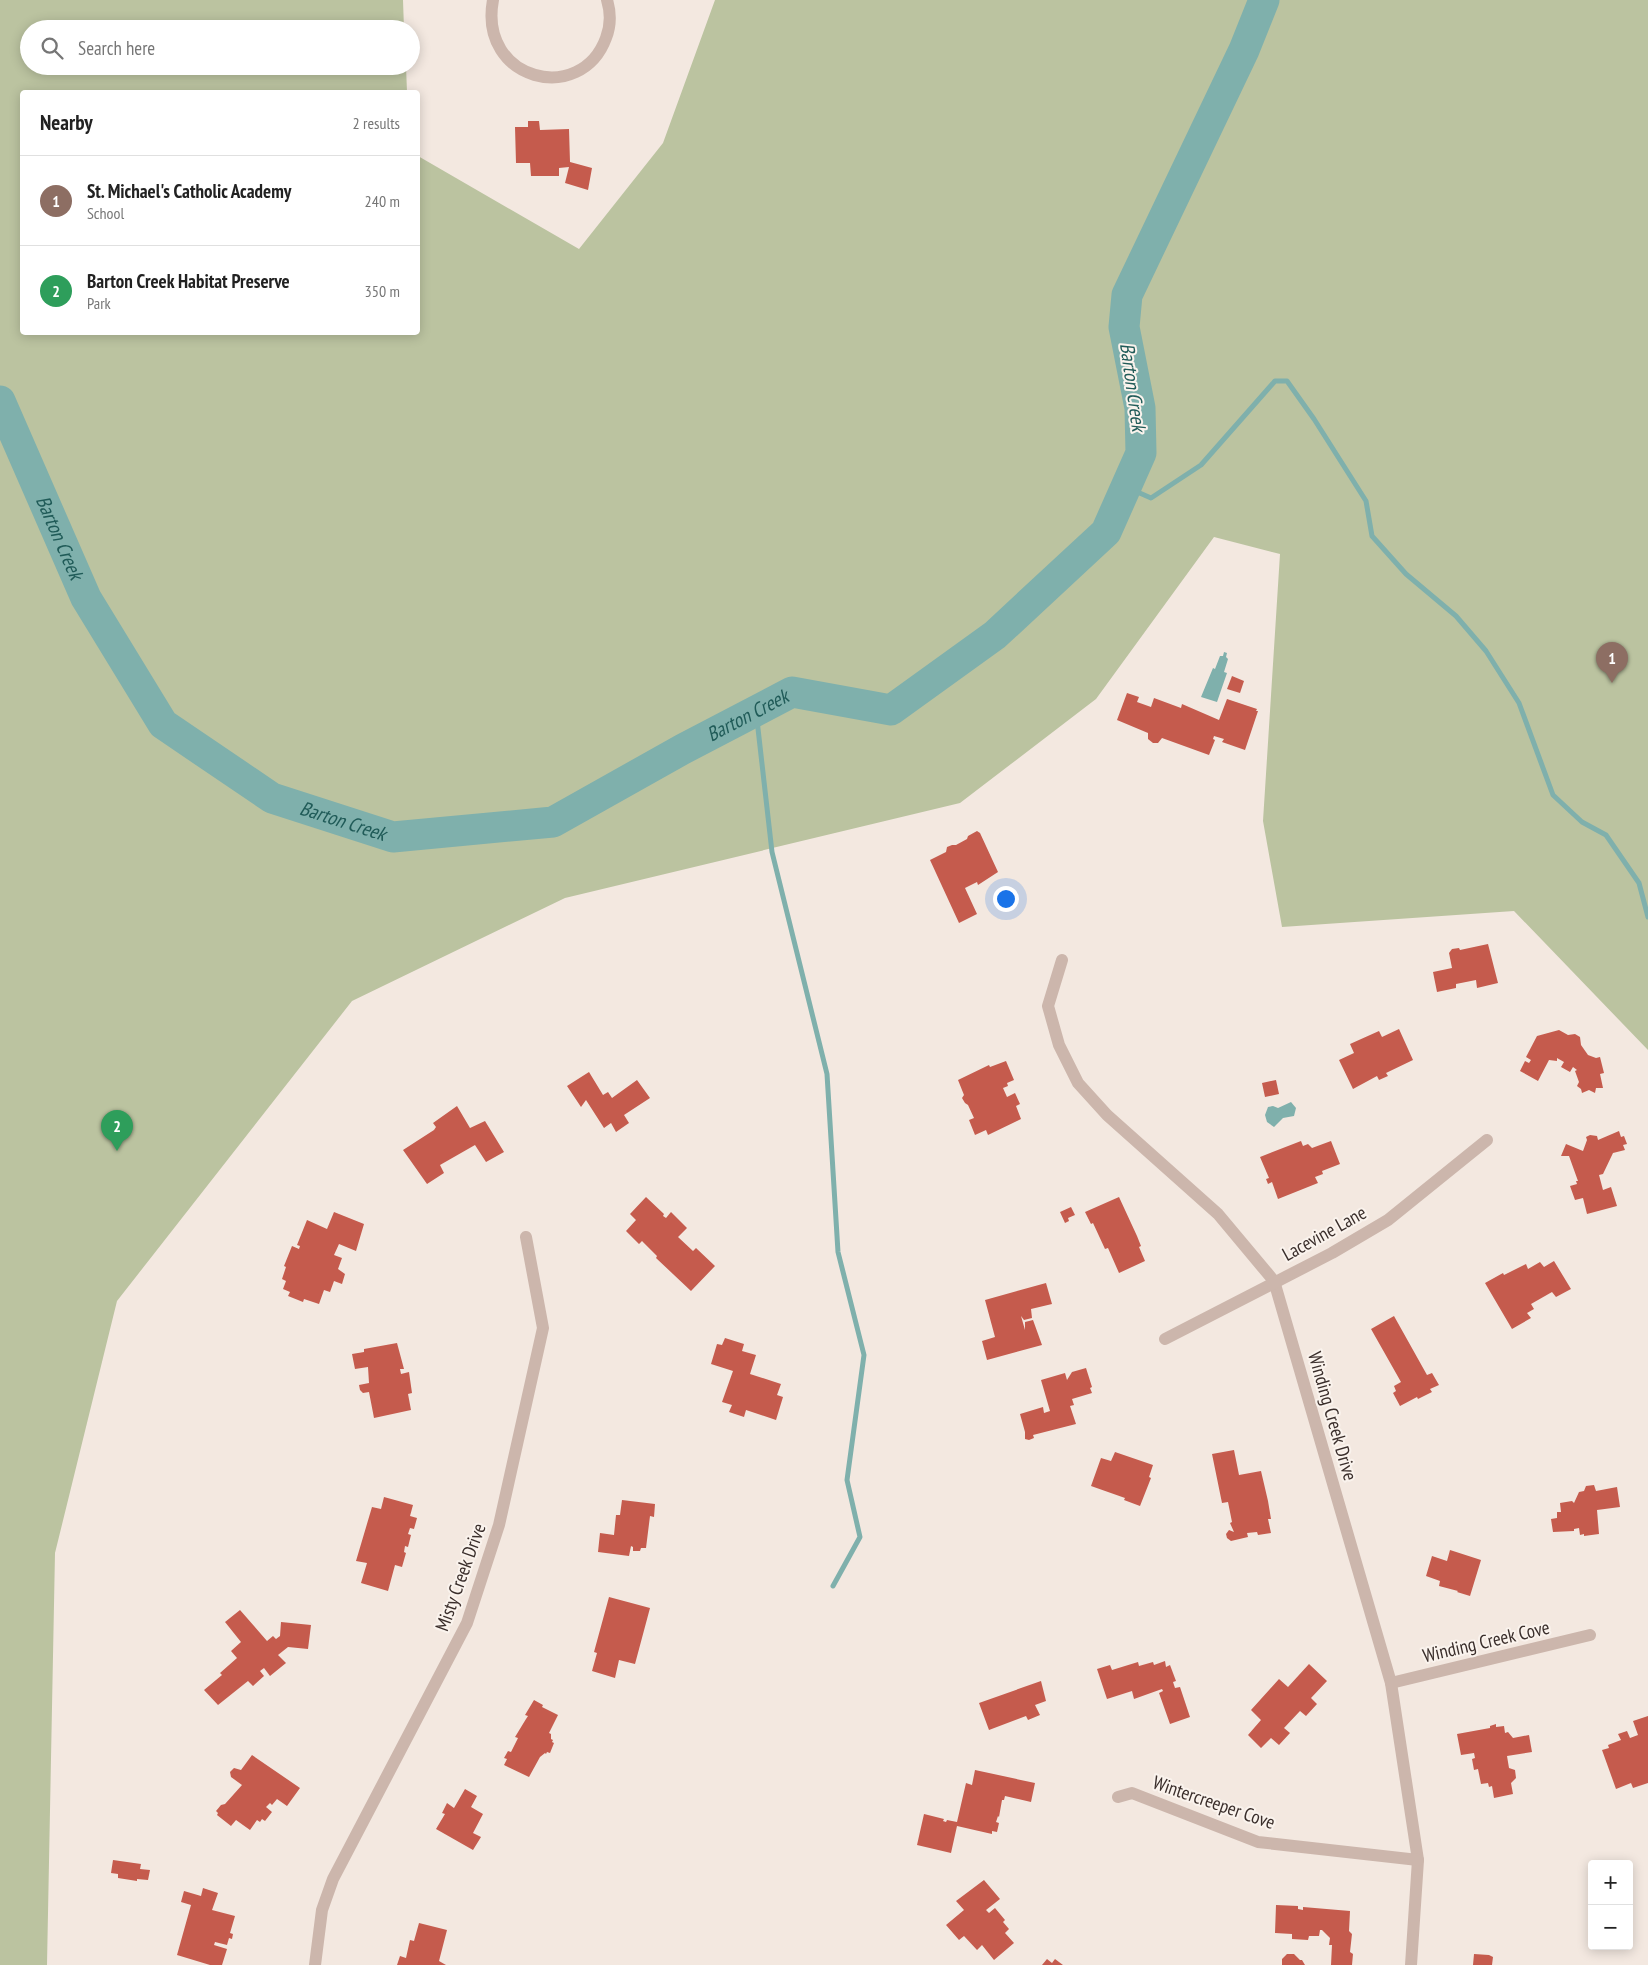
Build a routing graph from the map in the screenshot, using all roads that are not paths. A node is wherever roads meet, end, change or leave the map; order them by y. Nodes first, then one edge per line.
1 (493, 0) edge
2 (607, 0) edge
3 (1062, 960) dead end
4 (1487, 1140) dead end
5 (526, 1237) dead end
6 (1274, 1282) junction
7 (1165, 1339) dead end
8 (1590, 1636) dead end
9 (1391, 1683) junction
10 (1118, 1797) dead end
11 (1418, 1860) junction
12 (315, 1965) edge
13 (1411, 1965) edge

1 - 2 street
3 - 6 street, Winding Creek Drive
4 - 6 street, Lacevine Lane
5 - 12 street, Misty Creek Drive
6 - 7 street, Lacevine Lane
6 - 9 street, Winding Creek Drive
8 - 9 street, Winding Creek Cove
9 - 11 street, Winding Creek Drive
10 - 11 street, Wintercreeper Cove
11 - 13 street, Winding Creek Drive

